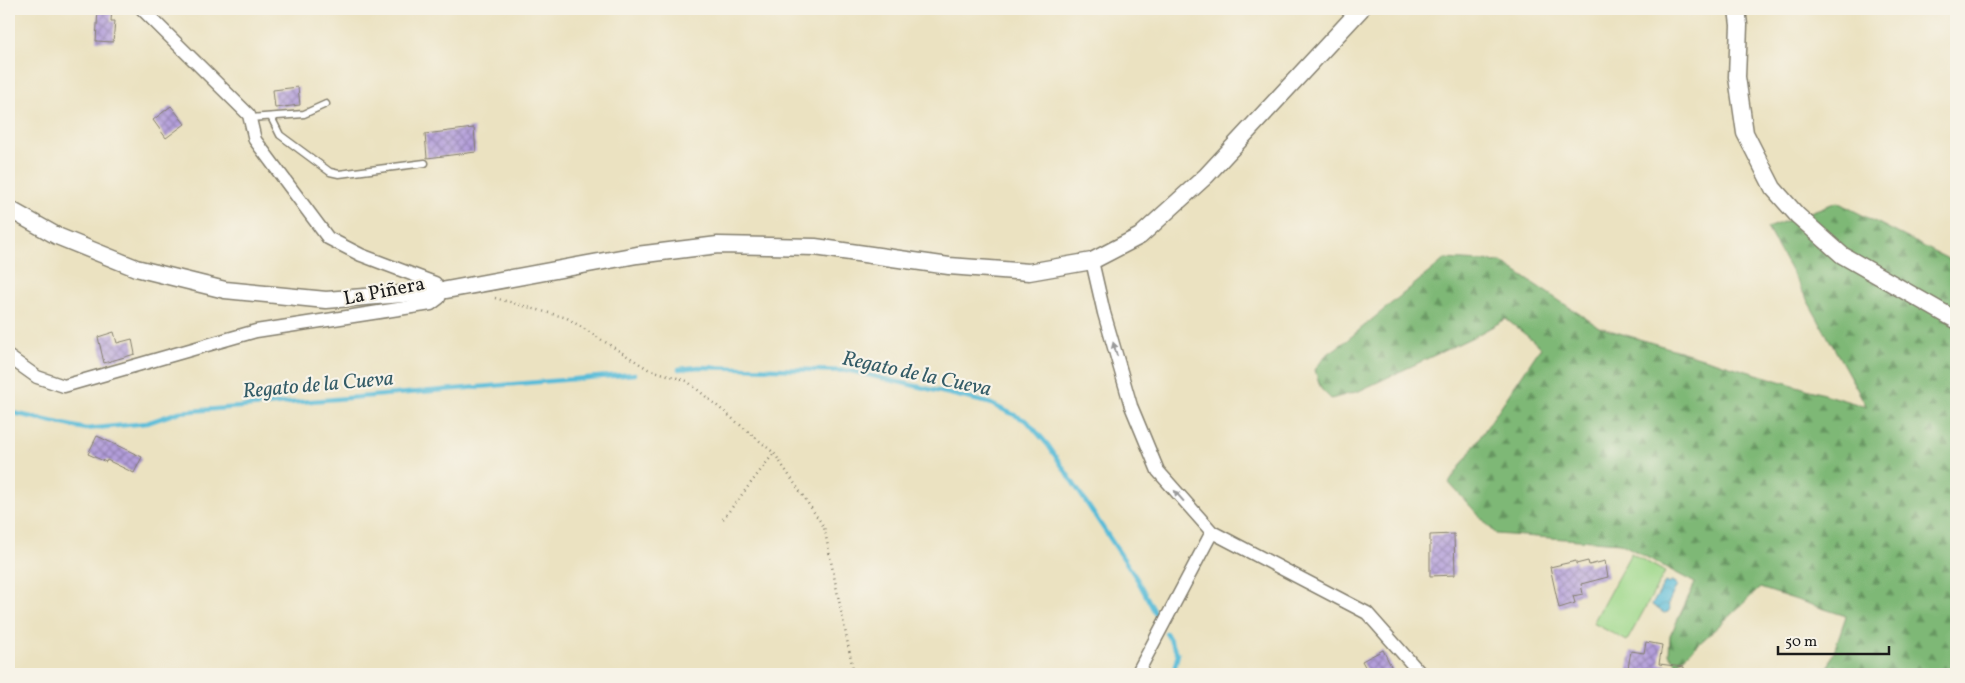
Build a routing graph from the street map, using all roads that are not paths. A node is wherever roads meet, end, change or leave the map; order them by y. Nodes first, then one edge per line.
1 (142, 9) edge
2 (1361, 9) edge
3 (1737, 9) edge
4 (326, 104) dead end
5 (271, 117) junction
6 (250, 118) junction
7 (425, 163) dead end
8 (9, 209) edge
9 (1092, 261) junction
10 (441, 292) junction
11 (1956, 320) edge
12 (9, 357) edge
13 (1212, 532) junction
14 (1137, 674) edge
15 (1421, 674) edge

1 - 6 street, La Piñera
2 - 9 street
3 - 11 street
4 - 5 lane
5 - 6 lane
5 - 7 lane
6 - 10 street, La Piñera
8 - 10 street
9 - 10 street
13 -> 9 street
10 - 12 street, La Piñera
13 - 14 street
13 - 15 street

